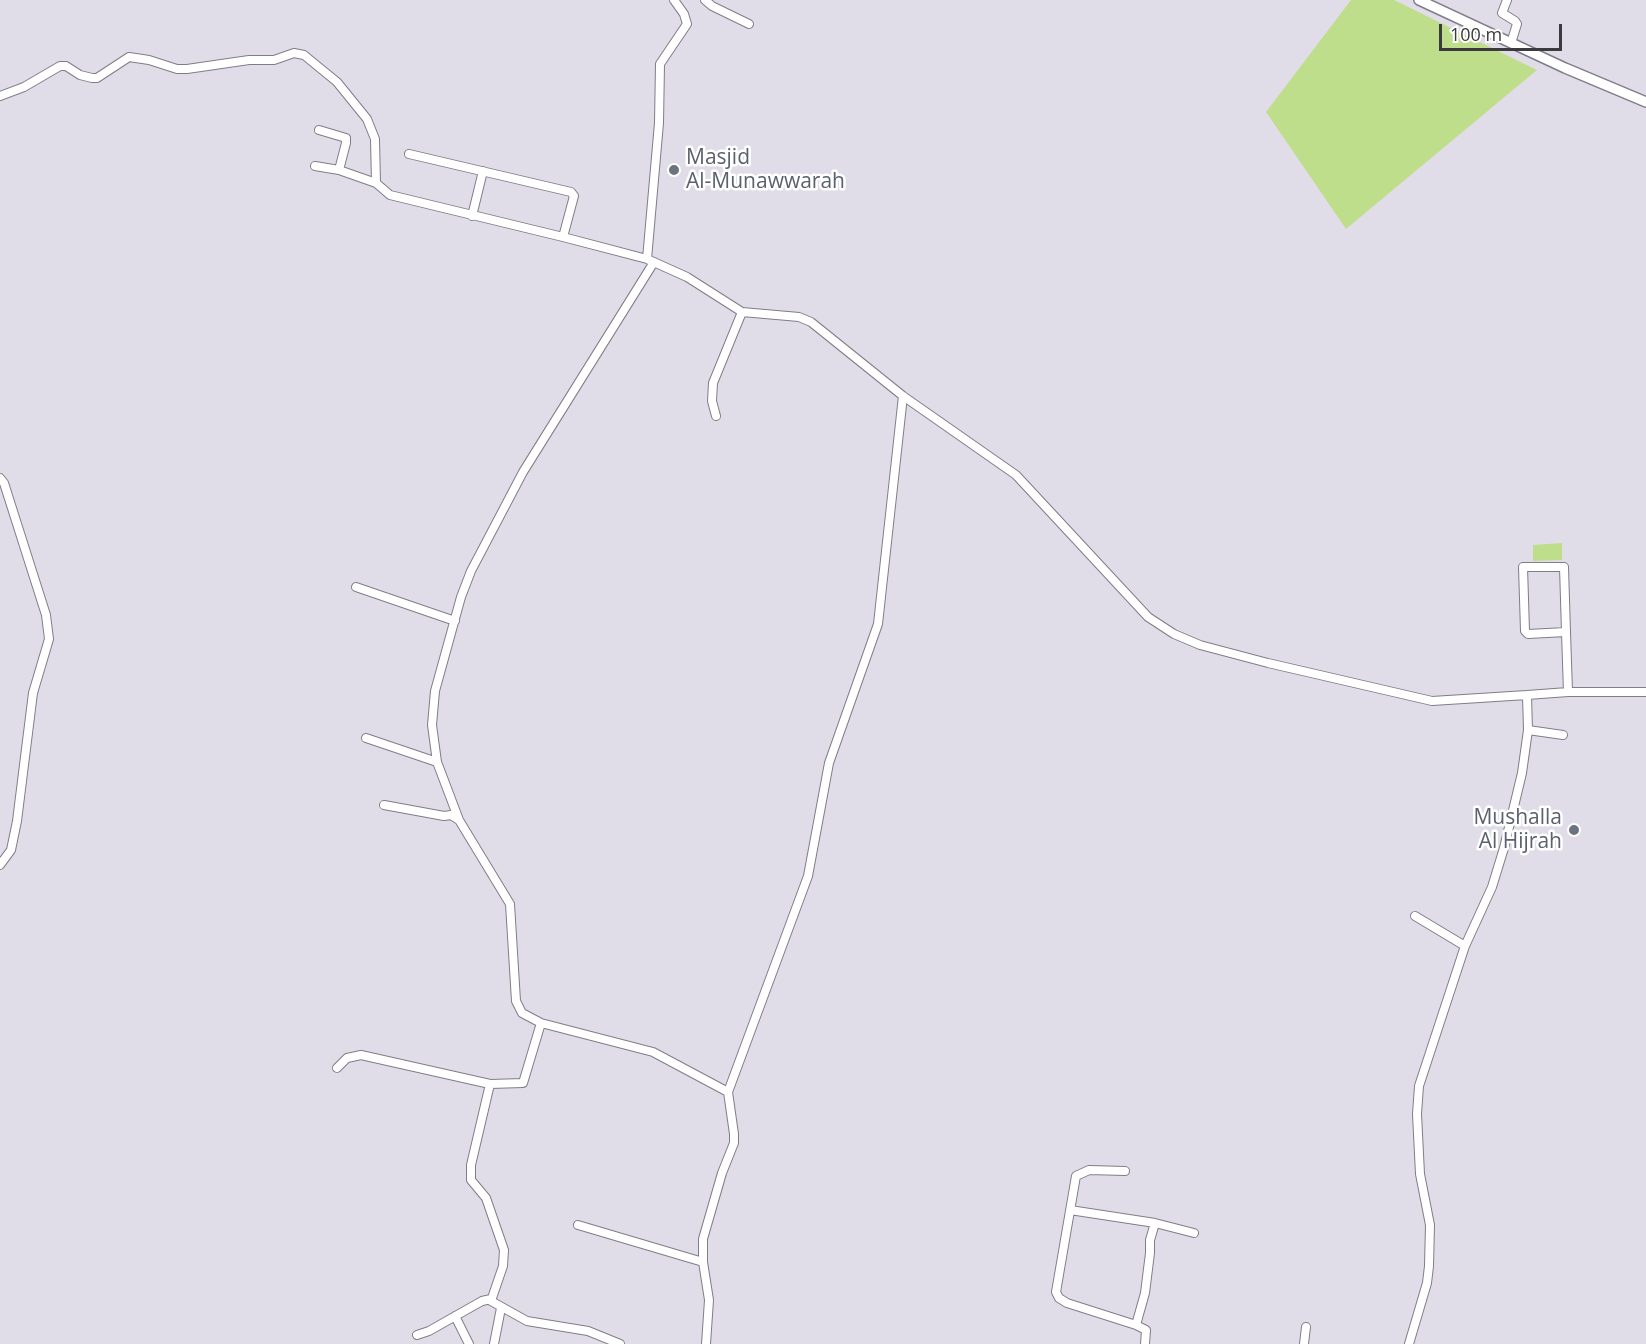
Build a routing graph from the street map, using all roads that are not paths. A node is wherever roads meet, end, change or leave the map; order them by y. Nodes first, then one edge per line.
1 (674, 0) edge
2 (705, 0) edge
3 (1419, 0) edge
4 (1507, 0) edge
5 (749, 24) dead end
6 (1511, 43) junction
7 (0, 96) edge
8 (1646, 102) edge
9 (319, 130) dead end
10 (409, 154) dead end
11 (315, 166) dead end
12 (339, 170) junction
13 (483, 171) junction
14 (376, 183) junction
15 (472, 216) junction
16 (563, 237) junction
17 (650, 261) junction
18 (742, 312) junction
19 (903, 396) junction
20 (716, 416) dead end
21 (0, 478) edge
22 (356, 587) dead end
23 (455, 621) junction
24 (1566, 632) junction
25 (1568, 692) junction
26 (1646, 692) edge
27 (1527, 695) junction
28 (1528, 730) junction
29 (1563, 735) dead end
30 (366, 738) dead end
31 (437, 762) junction
32 (384, 805) dead end
33 (459, 820) junction
34 (0, 865) edge
35 (1415, 916) dead end
36 (1465, 946) junction
37 (540, 1023) junction
38 (337, 1068) dead end
39 (490, 1084) junction
40 (728, 1092) junction
41 (1125, 1170) dead end
42 (1070, 1210) junction
43 (1155, 1223) junction
44 (578, 1225) dead end
45 (1194, 1233) dead end
46 (703, 1262) junction
47 (491, 1299) junction
48 (501, 1308) junction
49 (455, 1316) junction
50 (1136, 1325) junction
51 (1306, 1328) dead end
52 (417, 1335) dead end
53 (469, 1344) edge
54 (494, 1344) edge
55 (620, 1344) edge
56 (706, 1344) edge
57 (1145, 1344) edge
58 (1304, 1344) edge
59 (1408, 1344) edge

1 - 17 street
2 - 5 street
3 - 6 street
4 - 6 street
6 - 8 street
7 - 14 street
9 - 12 street
10 - 13 street
11 - 12 street
12 - 14 street
13 - 15 street
13 - 16 street
14 - 15 street
15 - 16 street
16 - 17 street
17 - 18 street
17 - 23 street
18 - 19 street
18 - 20 street
19 - 27 street
19 - 40 street
21 - 34 street
22 - 23 street
23 - 31 street
24 - 24 street
24 - 25 street
25 - 26 street
25 - 27 street
27 - 28 street
28 - 29 street
28 - 36 street
30 - 31 street
31 - 33 street
32 - 33 street
33 - 37 street
35 - 36 street
36 - 59 street
37 - 39 street
37 - 40 street
38 - 39 street
39 - 47 street
40 - 46 street
41 - 42 street
42 - 43 street
42 - 50 street
43 - 45 street
43 - 50 street
44 - 46 street
46 - 56 street
47 - 48 street
47 - 49 street
48 - 54 street
48 - 55 street
49 - 52 street
49 - 53 street
50 - 57 street
51 - 58 street

